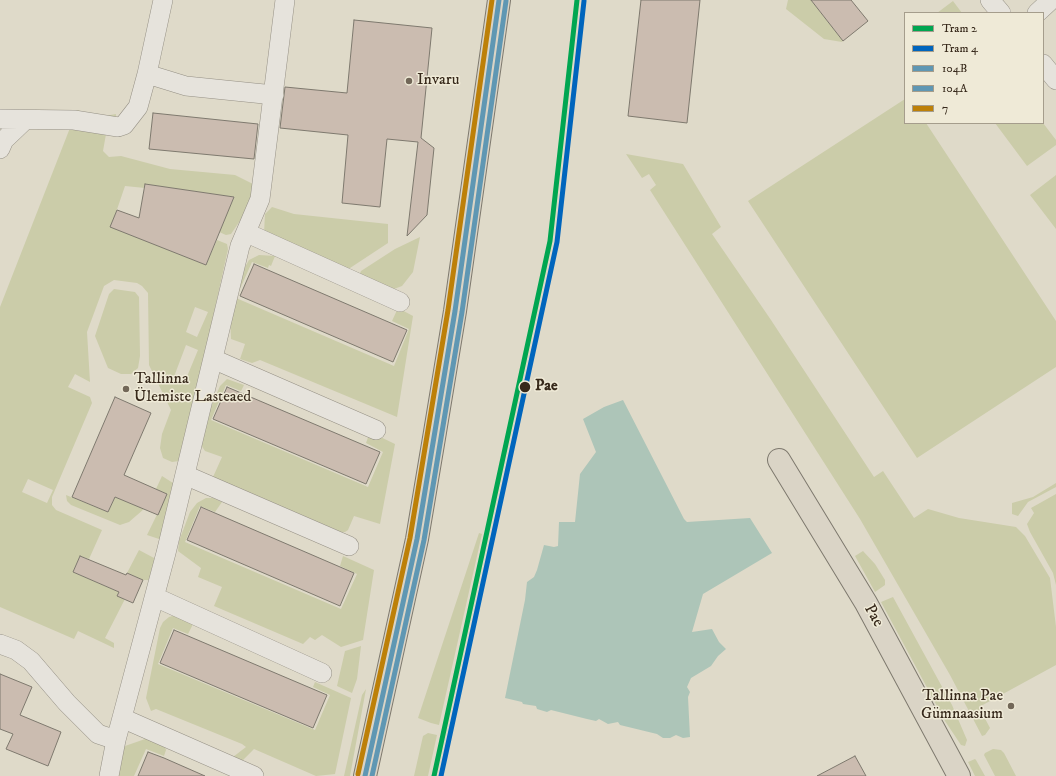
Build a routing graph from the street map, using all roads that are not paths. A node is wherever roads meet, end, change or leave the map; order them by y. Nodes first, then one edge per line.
1 (163, 0) edge
2 (285, 0) edge
3 (499, 0) edge
4 (990, 0) edge
5 (1051, 0) edge
6 (1000, 12) edge
7 (1038, 12) edge
8 (1044, 65) edge
9 (147, 74) junction
10 (1056, 80) edge
11 (274, 95) junction
12 (0, 119) edge
13 (25, 120) junction
14 (0, 149) edge
15 (247, 233) junction
16 (400, 302) dead end
17 (213, 359) junction
18 (376, 430) dead end
19 (779, 460) dead end
20 (185, 475) junction
21 (349, 546) dead end
22 (155, 597) junction
23 (0, 644) edge
24 (322, 673) dead end
25 (122, 718) junction
26 (116, 740) junction
27 (109, 776) edge
28 (254, 776) edge
29 (365, 776) edge
30 (959, 776) edge

1 - 9 street
2 - 11 street
3 - 29 main road
4 - 6 street
5 - 7 street
8 - 10 street
9 - 11 street
9 - 13 street
11 - 15 street
12 - 13 street
13 - 14 street
15 - 16 street
15 - 17 street
17 - 18 street
17 - 20 street
19 - 30 main road, Pae
20 - 21 street
20 - 22 street
22 - 24 street
22 - 25 street
23 - 26 street
25 - 26 street
25 - 28 street
26 - 27 street

